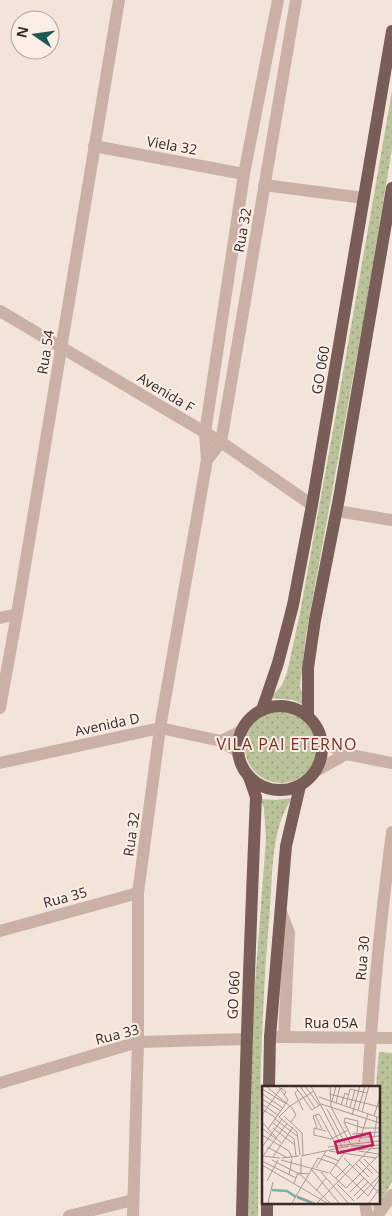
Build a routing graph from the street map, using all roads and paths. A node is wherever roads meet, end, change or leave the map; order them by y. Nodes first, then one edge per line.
1 (119, 0) edge
2 (278, 0) edge
3 (296, 0) edge
4 (392, 31) edge
5 (94, 146) junction
6 (244, 174) junction
7 (264, 185) junction
8 (392, 188) edge
9 (364, 198) junction
10 (0, 311) edge
11 (61, 347) junction
12 (205, 433) junction
13 (220, 442) junction
14 (207, 460) junction
15 (312, 505) junction
16 (337, 511) junction
17 (392, 520) edge
18 (17, 614) junction
19 (0, 618) edge
20 (0, 708) edge
21 (262, 710) junction
22 (308, 716) junction
23 (160, 728) junction
24 (241, 731) junction
25 (221, 741) junction
26 (322, 741) junction
27 (238, 752) junction
28 (346, 754) junction
29 (0, 763) edge
30 (392, 763) edge
31 (316, 771) junction
32 (249, 777) junction
33 (300, 786) junction
34 (392, 832) edge
35 (138, 893) junction
36 (281, 912) junction
37 (0, 931) edge
38 (284, 1036) junction
39 (270, 1037) junction
40 (370, 1037) junction
41 (392, 1038) edge
42 (246, 1039) junction
43 (138, 1042) junction
44 (0, 1083) edge
45 (270, 1086) edge
46 (368, 1086) edge
47 (392, 1195) edge
48 (133, 1200) junction
49 (69, 1216) edge
50 (133, 1216) edge
51 (242, 1216) edge
52 (377, 1216) edge

1 - 5 street, Rua 54
2 - 6 street, Rua 32
3 - 7 street, Rua 32
4 - 9 main road, GO 060
5 - 6 street, Viela 32
5 - 11 street, Rua 54
6 - 12 street, Rua 32
7 - 9 street
7 - 13 street, Rua 32
8 - 16 main road
9 - 15 main road, GO 060
10 - 11 street, Avenida F
11 - 12 street, Avenida F
11 - 18 street, Rua 54
12 - 13 street, Avenida F
12 - 14 street, Rua 32
13 - 14 street, Rua 32
13 - 15 street, Avenida F
14 - 23 street, Rua 32
15 - 21 main road, GO 060
16 - 17 street
16 - 22 main road
18 - 19 street
18 - 20 street, Rua 54
21 - 22 main road
21 - 24 main road
22 - 26 main road
23 - 25 street, Avenida D
23 - 29 street, Avenida D
23 - 35 street, Rua 32
24 - 25 street
24 - 27 main road
25 - 27 street, Avenida D
26 - 28 street
26 - 31 main road
27 - 32 main road
28 - 30 street
28 - 31 street
31 - 33 main road
32 - 33 main road
32 - 42 main road, GO 060
33 - 36 main road
34 - 40 street, Rua 30
35 - 37 street, Rua 35
35 - 43 street, Rua 32
36 - 38 street
36 - 39 main road
38 - 39 street, Rua 05A
38 - 40 street, Rua 05A
39 - 45 main road
40 - 41 street, Rua 05A
40 - 46 street, Rua 30
42 - 43 street, Rua 33
42 - 51 main road, GO 060
43 - 44 street, Rua 33
43 - 48 street, Rua 32
47 - 52 street
48 - 49 street
48 - 50 street, Rua 32

